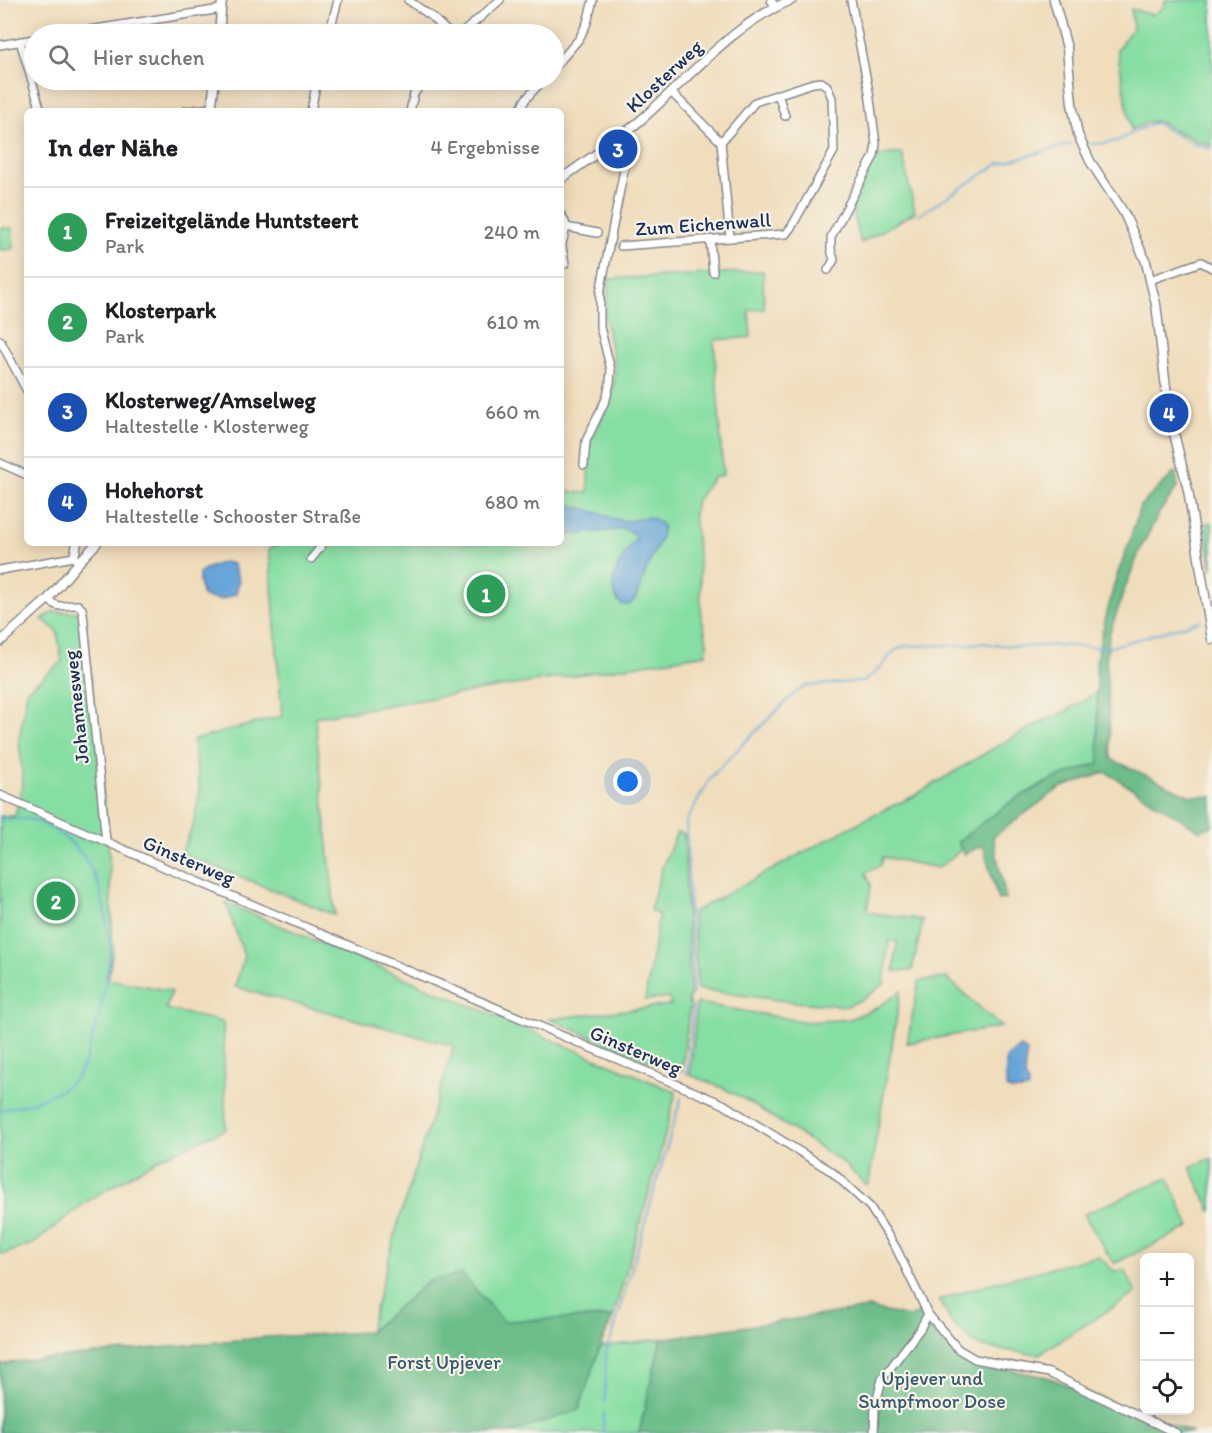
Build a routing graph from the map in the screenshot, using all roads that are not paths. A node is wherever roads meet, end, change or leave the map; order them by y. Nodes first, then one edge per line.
1 (338, 0) edge
2 (408, 0) edge
3 (500, 0) edge
4 (593, 0) edge
5 (792, 0) edge
6 (851, 0) edge
7 (1054, 0) edge
8 (773, 3) edge
9 (222, 4) edge
10 (116, 24) edge
11 (220, 24) edge
12 (332, 24) edge
13 (439, 24) edge
14 (472, 24) edge
15 (24, 41) edge
16 (20, 42) junction
17 (0, 45) edge
18 (24, 55) edge
19 (564, 56) edge
20 (35, 90) edge
21 (214, 90) edge
22 (315, 90) edge
23 (417, 90) edge
24 (534, 90) edge
25 (671, 92) junction
26 (778, 94) junction
27 (40, 108) edge
28 (212, 108) edge
29 (312, 108) edge
30 (411, 108) edge
31 (521, 108) edge
32 (784, 116) dead end
33 (626, 133) junction
34 (721, 142) junction
35 (564, 177) edge
36 (564, 219) edge
37 (566, 227) junction
38 (597, 234) dead end
39 (564, 236) edge
40 (730, 238) junction
41 (710, 240) junction
42 (621, 246) dead end
43 (1212, 268) edge
44 (828, 270) dead end
45 (713, 272) dead end
46 (1150, 280) junction
47 (0, 340) edge
48 (24, 385) edge
49 (0, 463) edge
50 (584, 465) dead end
51 (24, 474) edge
52 (77, 546) edge
53 (93, 546) edge
54 (320, 546) edge
55 (77, 559) junction
56 (311, 559) dead end
57 (0, 570) edge
58 (48, 599) junction
59 (1212, 639) edge
60 (0, 642) edge
61 (0, 795) edge
62 (106, 842) junction
63 (928, 1314) junction
64 (874, 1433) edge
65 (1176, 1433) edge

1 - 12 street
2 - 13 street
3 - 14 street
4 - 19 street
5 - 8 street, Klosterweg
6 - 44 street
7 - 46 street
8 - 25 street, Klosterweg
9 - 10 street
9 - 11 street
15 - 16 street
16 - 17 street
16 - 18 street
20 - 27 street
21 - 28 street
22 - 29 street
23 - 30 street
24 - 31 street
25 - 33 street, Klosterweg
25 - 34 street
26 - 32 street
26 - 34 street, Zum Eichenwall
26 - 40 street, Zum Eichenwall
33 - 35 street, Klosterweg
33 - 50 street
34 - 40 street
36 - 37 street
37 - 38 street
37 - 39 street
40 - 41 street, Zum Eichenwall
41 - 42 street, Zum Eichenwall
41 - 45 street
43 - 46 street
46 - 59 street
47 - 48 street
49 - 51 street
52 - 55 street
53 - 55 street
54 - 56 street
55 - 57 street
55 - 58 street
58 - 60 street
58 - 62 street, Johannesweg
61 - 62 street, Ginsterweg
62 - 63 street, Ginsterweg
63 - 64 street
63 - 65 street, Ginsterweg

